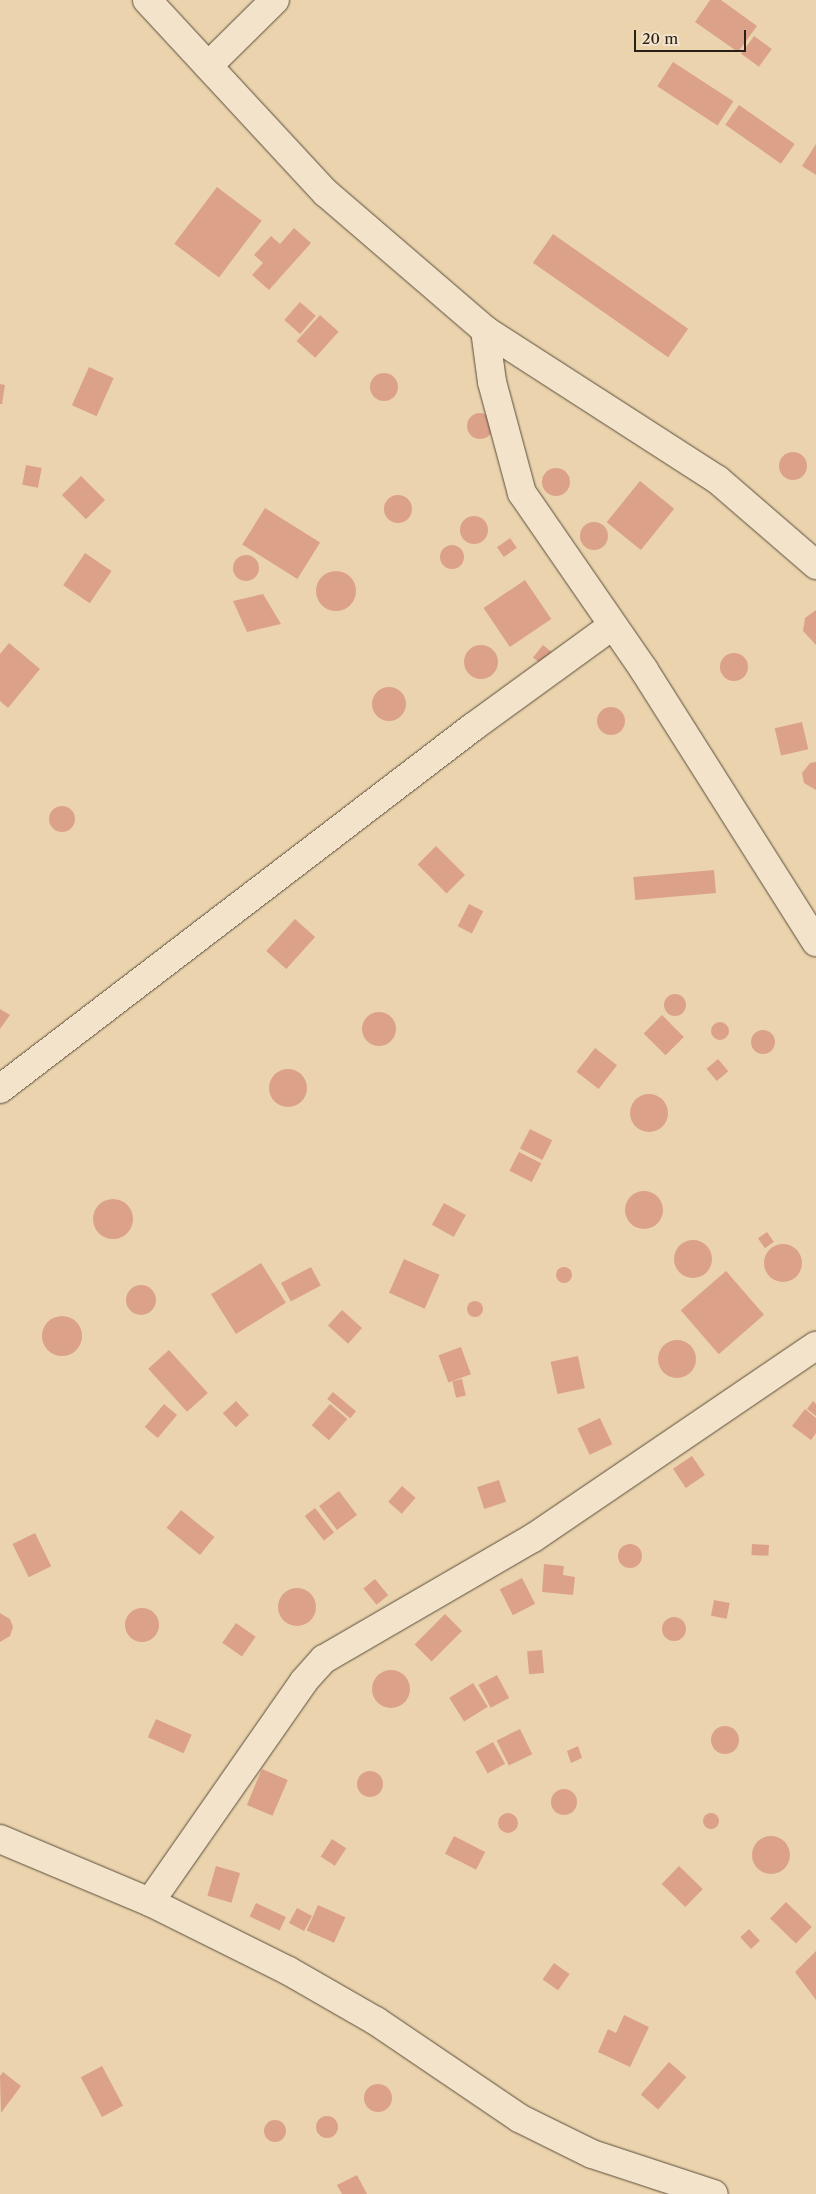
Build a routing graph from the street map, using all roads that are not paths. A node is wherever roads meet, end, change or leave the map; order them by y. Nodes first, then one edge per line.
1 (146, 0) edge
2 (275, 0) edge
3 (208, 66) junction
4 (485, 330) junction
5 (816, 565) edge
6 (612, 626) junction
7 (816, 942) edge
8 (0, 1089) edge
9 (816, 1346) edge
10 (0, 1839) edge
11 (150, 1902) junction
12 (714, 2194) edge

1 - 3 street
2 - 3 street
3 - 4 street
4 - 5 street
4 - 6 street
6 - 7 street
6 - 8 street
9 - 11 street
10 - 11 street
11 - 12 street

